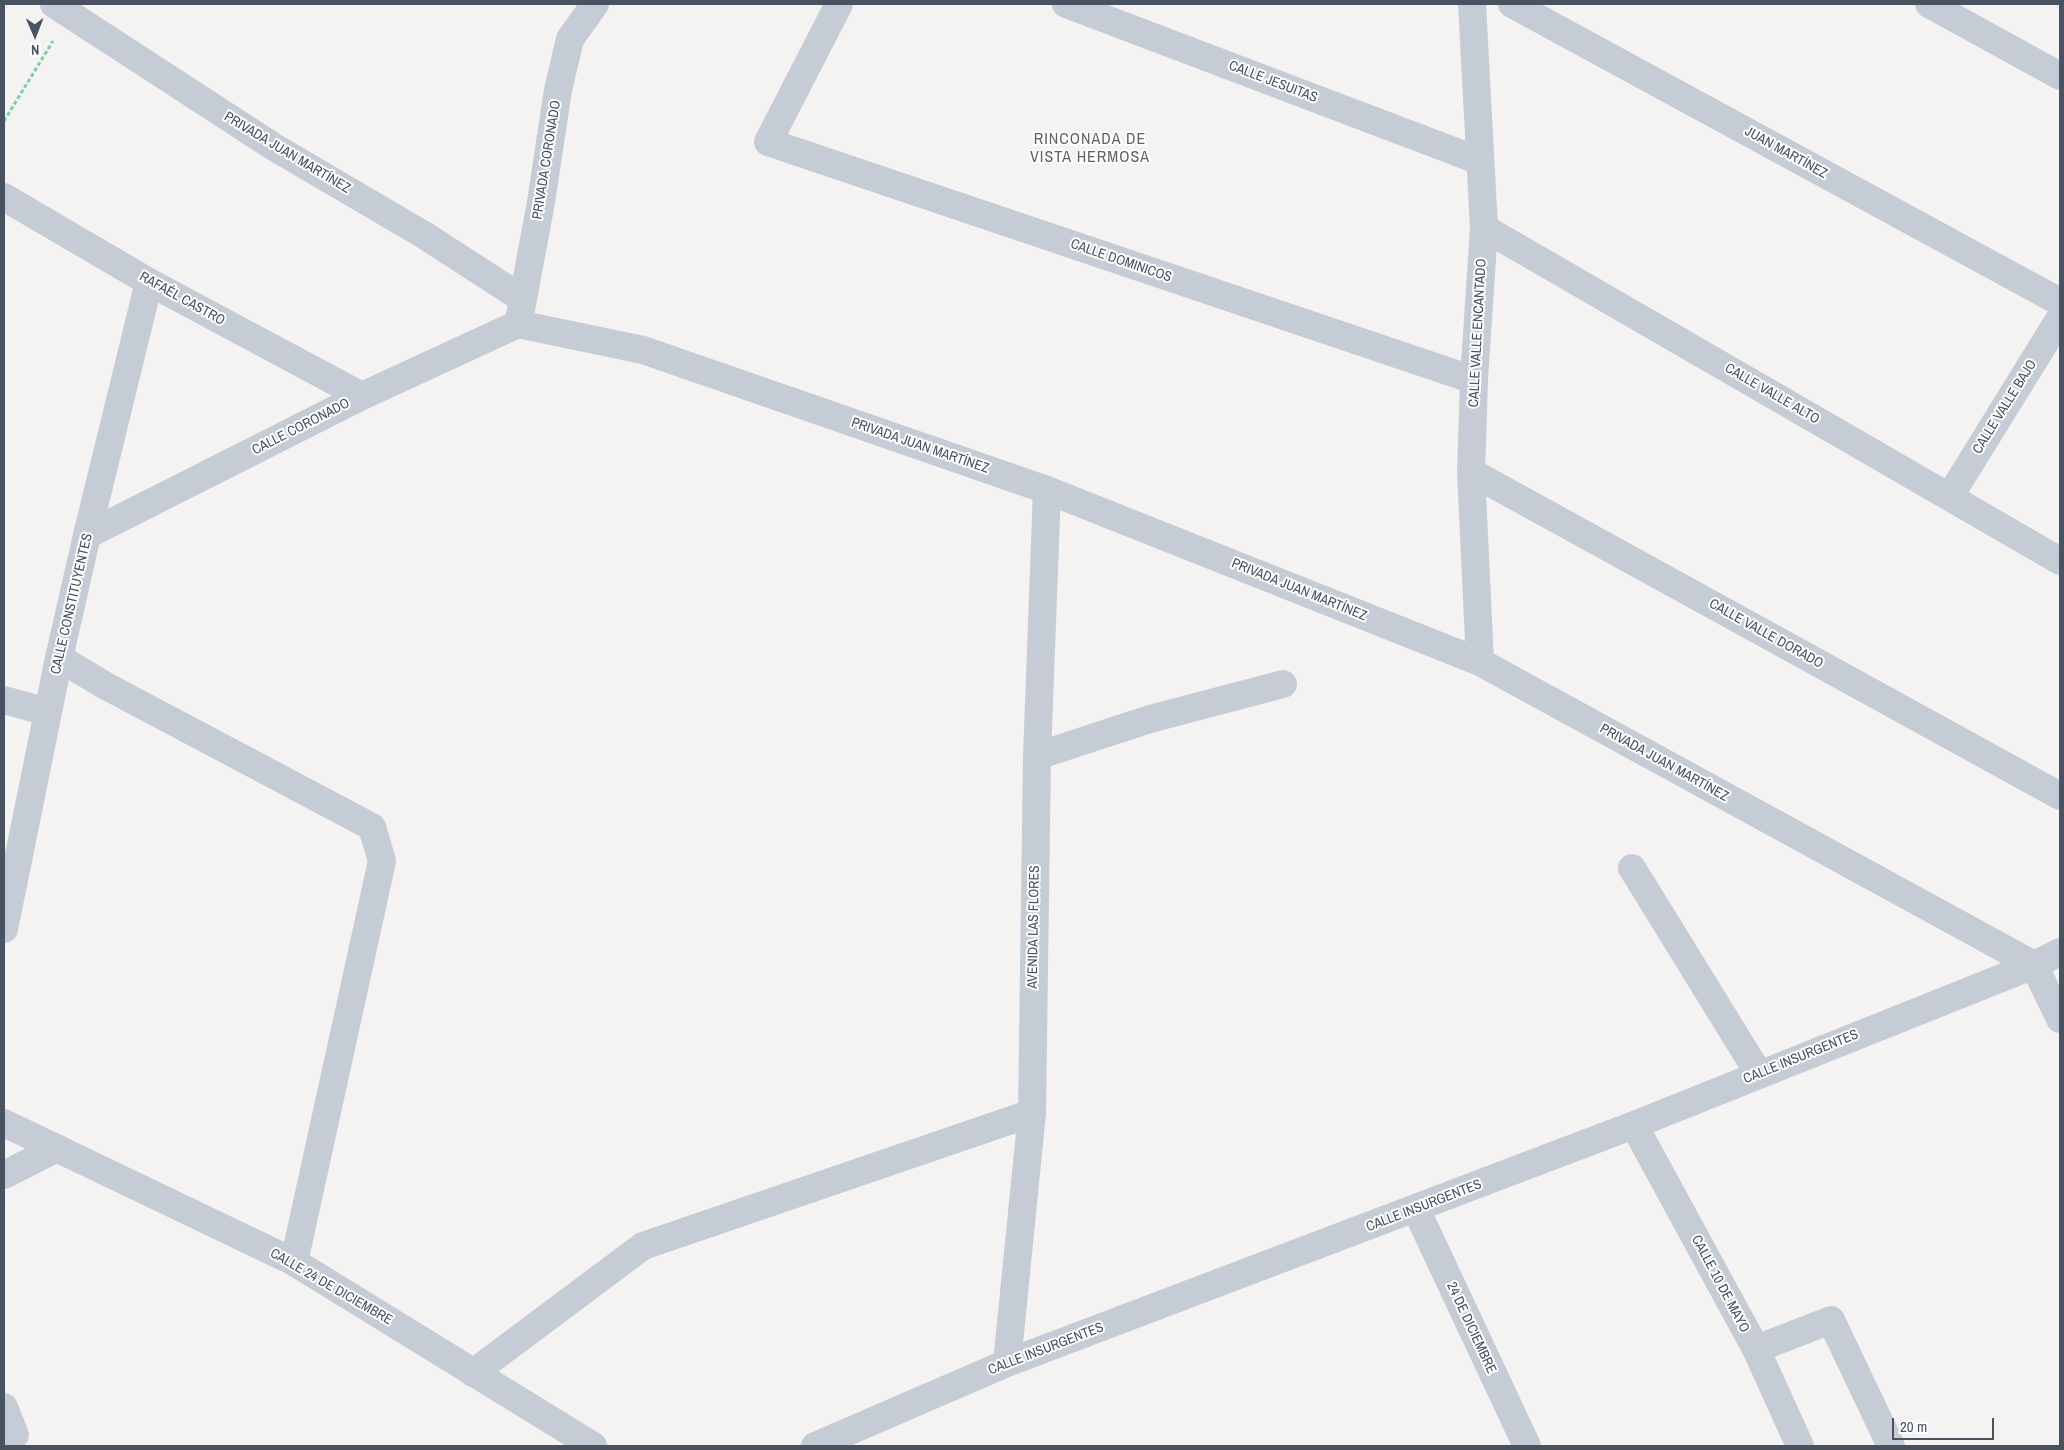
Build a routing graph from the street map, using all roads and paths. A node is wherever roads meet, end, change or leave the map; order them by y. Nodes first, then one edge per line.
1 (595, 4) edge
2 (840, 4) edge
3 (1066, 4) edge
4 (1472, 4) edge
5 (1512, 4) edge
6 (1929, 4) edge
7 (62, 9) edge
8 (2060, 76) edge
9 (4, 122) edge
10 (1480, 161) junction
11 (4, 197) edge
12 (1484, 228) junction
13 (150, 282) junction
14 (2060, 302) edge
15 (520, 311) junction
16 (2060, 318) edge
17 (1474, 380) junction
18 (362, 396) junction
19 (1471, 472) junction
20 (1046, 490) junction
21 (1950, 496) junction
22 (87, 535) junction
23 (2060, 561) edge
24 (59, 658) junction
25 (1480, 662) junction
26 (1283, 684) dead end
27 (4, 700) edge
28 (48, 712) junction
29 (1037, 756) junction
30 (2060, 796) edge
31 (1632, 868) dead end
32 (4, 929) edge
33 (2060, 952) edge
34 (2034, 965) junction
35 (2060, 1019) edge
36 (1759, 1074) junction
37 (1032, 1113) junction
38 (4, 1123) edge
39 (1634, 1125) junction
40 (57, 1148) junction
41 (4, 1175) edge
42 (1416, 1209) junction
43 (294, 1262) junction
44 (1756, 1349) junction
45 (1007, 1363) junction
46 (474, 1373) junction
47 (4, 1407) edge
48 (15, 1435) dead end
49 (593, 1446) edge
50 (815, 1446) edge
51 (1527, 1446) edge
52 (1800, 1446) edge
53 (1891, 1446) edge

1 - 15 street, PRIVADA CORONADO
2 - 17 street, CALLE DOMINICOS
3 - 10 street, CALLE JESUITAS
4 - 10 street, CALLE VALLE ENCANTADO
5 - 14 street, JUAN MARTÍNEZ
6 - 8 street
7 - 9 path
7 - 15 street, PRIVADA JUAN MARTÍNEZ
10 - 12 street, CALLE VALLE ENCANTADO
11 - 13 street, RAFAÉL CASTRO
12 - 17 street, CALLE VALLE ENCANTADO
12 - 21 street, CALLE VALLE ALTO
13 - 18 street, RAFAÉL CASTRO
13 - 22 street, CALLE CONSTITUYENTES
15 - 18 street, CALLE CORONADO
15 - 20 street, PRIVADA JUAN MARTÍNEZ
16 - 21 street, CALLE VALLE BAJO
17 - 19 street, CALLE VALLE ENCANTADO
18 - 22 street, CALLE CORONADO
19 - 25 street, CALLE VALLE ENCANTADO
19 - 30 street, CALLE VALLE DORADO
20 - 25 street, PRIVADA JUAN MARTÍNEZ
20 - 29 street, AVENIDA LAS FLORES
21 - 23 street, CALLE VALLE ALTO
22 - 24 street, CALLE CONSTITUYENTES
24 - 28 street, CALLE CONSTITUYENTES
24 - 43 street
25 - 34 street, PRIVADA JUAN MARTÍNEZ
26 - 29 street
27 - 28 street
28 - 32 street, CALLE CONSTITUYENTES
29 - 37 street, AVENIDA LAS FLORES
31 - 36 street
33 - 34 street, CALLE INSURGENTES
34 - 35 street
34 - 36 street, CALLE INSURGENTES
36 - 39 street, CALLE INSURGENTES
37 - 45 street, AVENIDA LAS FLORES
37 - 46 street
38 - 40 street, CALLE 24 DE DICIEMBRE
39 - 42 street, CALLE INSURGENTES
39 - 44 street, CALLE 10 DE MAYO
40 - 41 street
40 - 43 street, CALLE 24 DE DICIEMBRE
42 - 45 street, CALLE INSURGENTES
42 - 51 street, 24 DE DICIEMBRE
43 - 46 street, CALLE 24 DE DICIEMBRE
44 - 52 street, CALLE 10 DE MAYO
44 - 53 street
45 - 50 street, CALLE INSURGENTES
46 - 49 street, CALLE 24 DE DICIEMBRE
47 - 48 street

